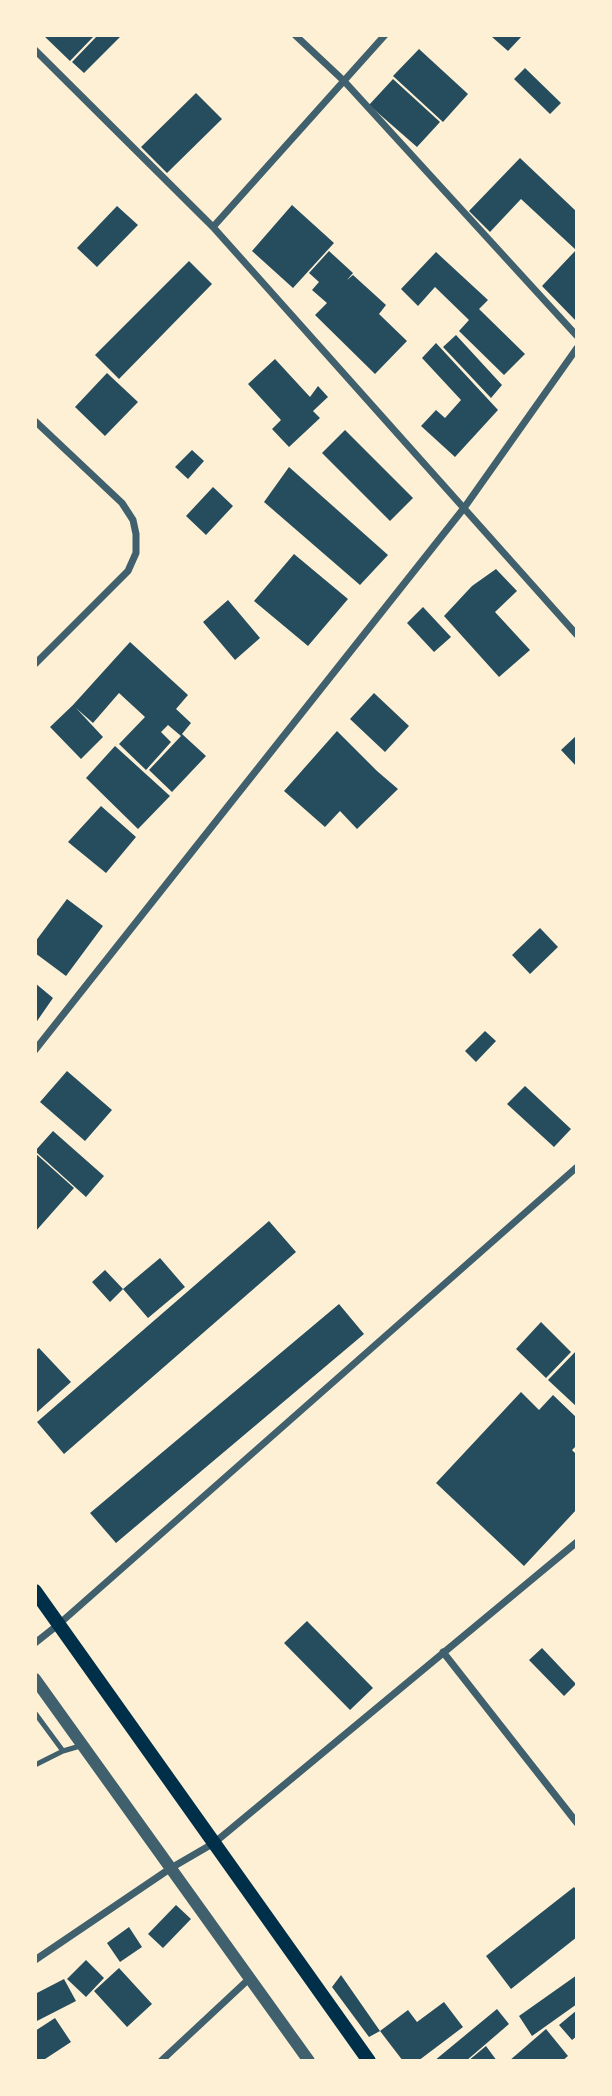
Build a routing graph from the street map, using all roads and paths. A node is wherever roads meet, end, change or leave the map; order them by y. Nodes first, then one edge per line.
1 (295, 35) edge
2 (385, 35) edge
3 (35, 50) edge
4 (344, 81) junction
5 (213, 227) junction
6 (577, 336) edge
7 (577, 348) edge
8 (35, 421) edge
9 (464, 508) junction
10 (577, 635) edge
11 (35, 664) edge
12 (35, 1050) edge
13 (577, 1167) edge
14 (577, 1542) edge
15 (35, 1591) edge
16 (59, 1624) junction
17 (35, 1643) edge
18 (443, 1652) junction
19 (35, 1679) edge
20 (35, 1713) edge
21 (83, 1745) junction
22 (63, 1751) junction
23 (35, 1765) edge
24 (577, 1823) edge
25 (214, 1843) junction
26 (171, 1868) junction
27 (35, 1960) edge
28 (250, 1978) junction
29 (161, 2061) edge
30 (309, 2061) edge
31 (369, 2061) edge

1 - 4 street
2 - 4 street
3 - 5 street
4 - 5 street
4 - 6 street
5 - 9 street
7 - 9 street
8 - 11 street
9 - 10 street
9 - 12 street
13 - 16 street
14 - 18 street
15 - 16 main road
16 - 17 street
16 - 25 main road
18 - 24 street
18 - 25 street
19 - 21 street
20 - 22 lane
21 - 22 lane
21 - 26 street
22 - 23 lane
25 - 26 street
25 - 31 main road
26 - 27 street
26 - 28 street
28 - 29 street
28 - 30 street

